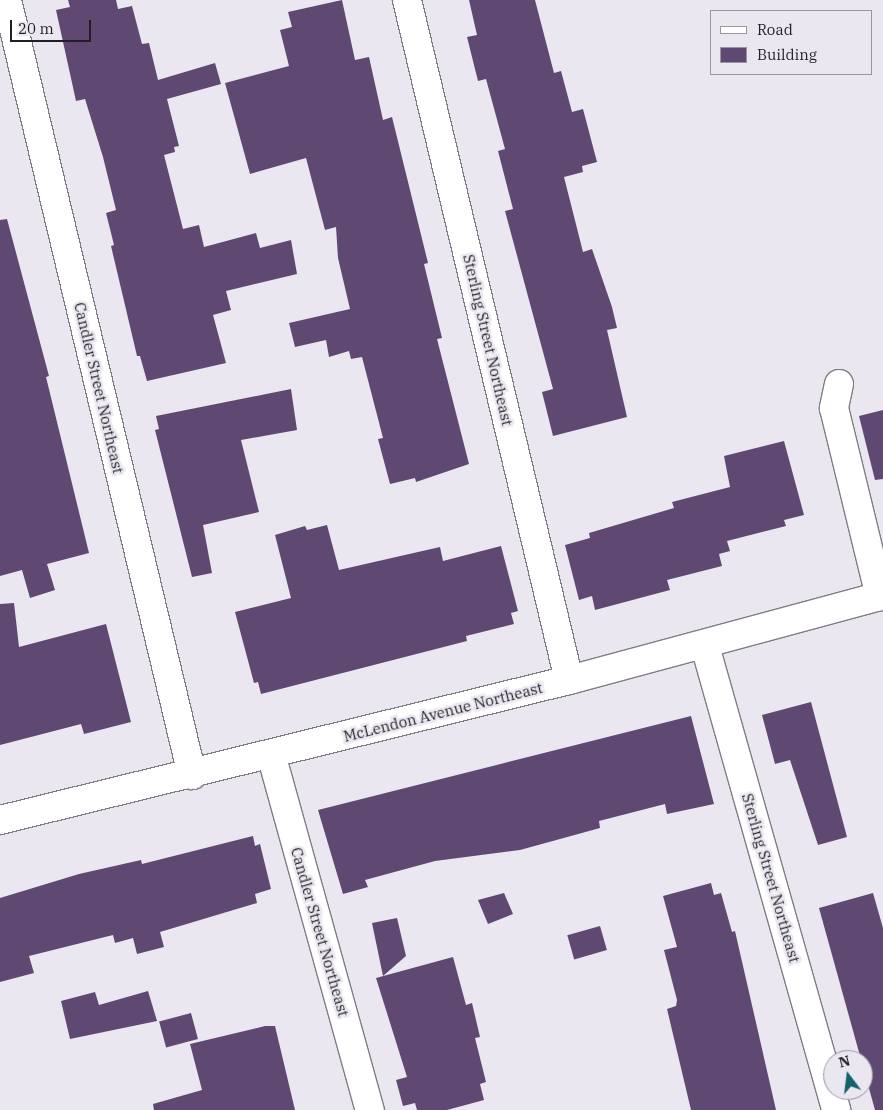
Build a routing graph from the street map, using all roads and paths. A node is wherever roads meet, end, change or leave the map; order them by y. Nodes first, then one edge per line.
1 (7, 0) edge
2 (407, 0) edge
3 (839, 384) dead end
4 (881, 596) edge
5 (705, 646) junction
6 (569, 680) junction
7 (271, 754) junction
8 (192, 775) junction
9 (0, 820) edge
10 (370, 1110) edge
11 (836, 1110) edge

1 - 8 street, Candler Street Northeast
2 - 6 street, Sterling Street Northeast
3 - 4 street
4 - 5 street, McLendon Avenue Northeast
5 - 6 street, McLendon Avenue Northeast
5 - 11 street, Sterling Street Northeast
6 - 7 street, McLendon Avenue Northeast
7 - 8 street, McLendon Avenue Northeast
7 - 10 street, Candler Street Northeast
8 - 9 street, McLendon Avenue Northeast

